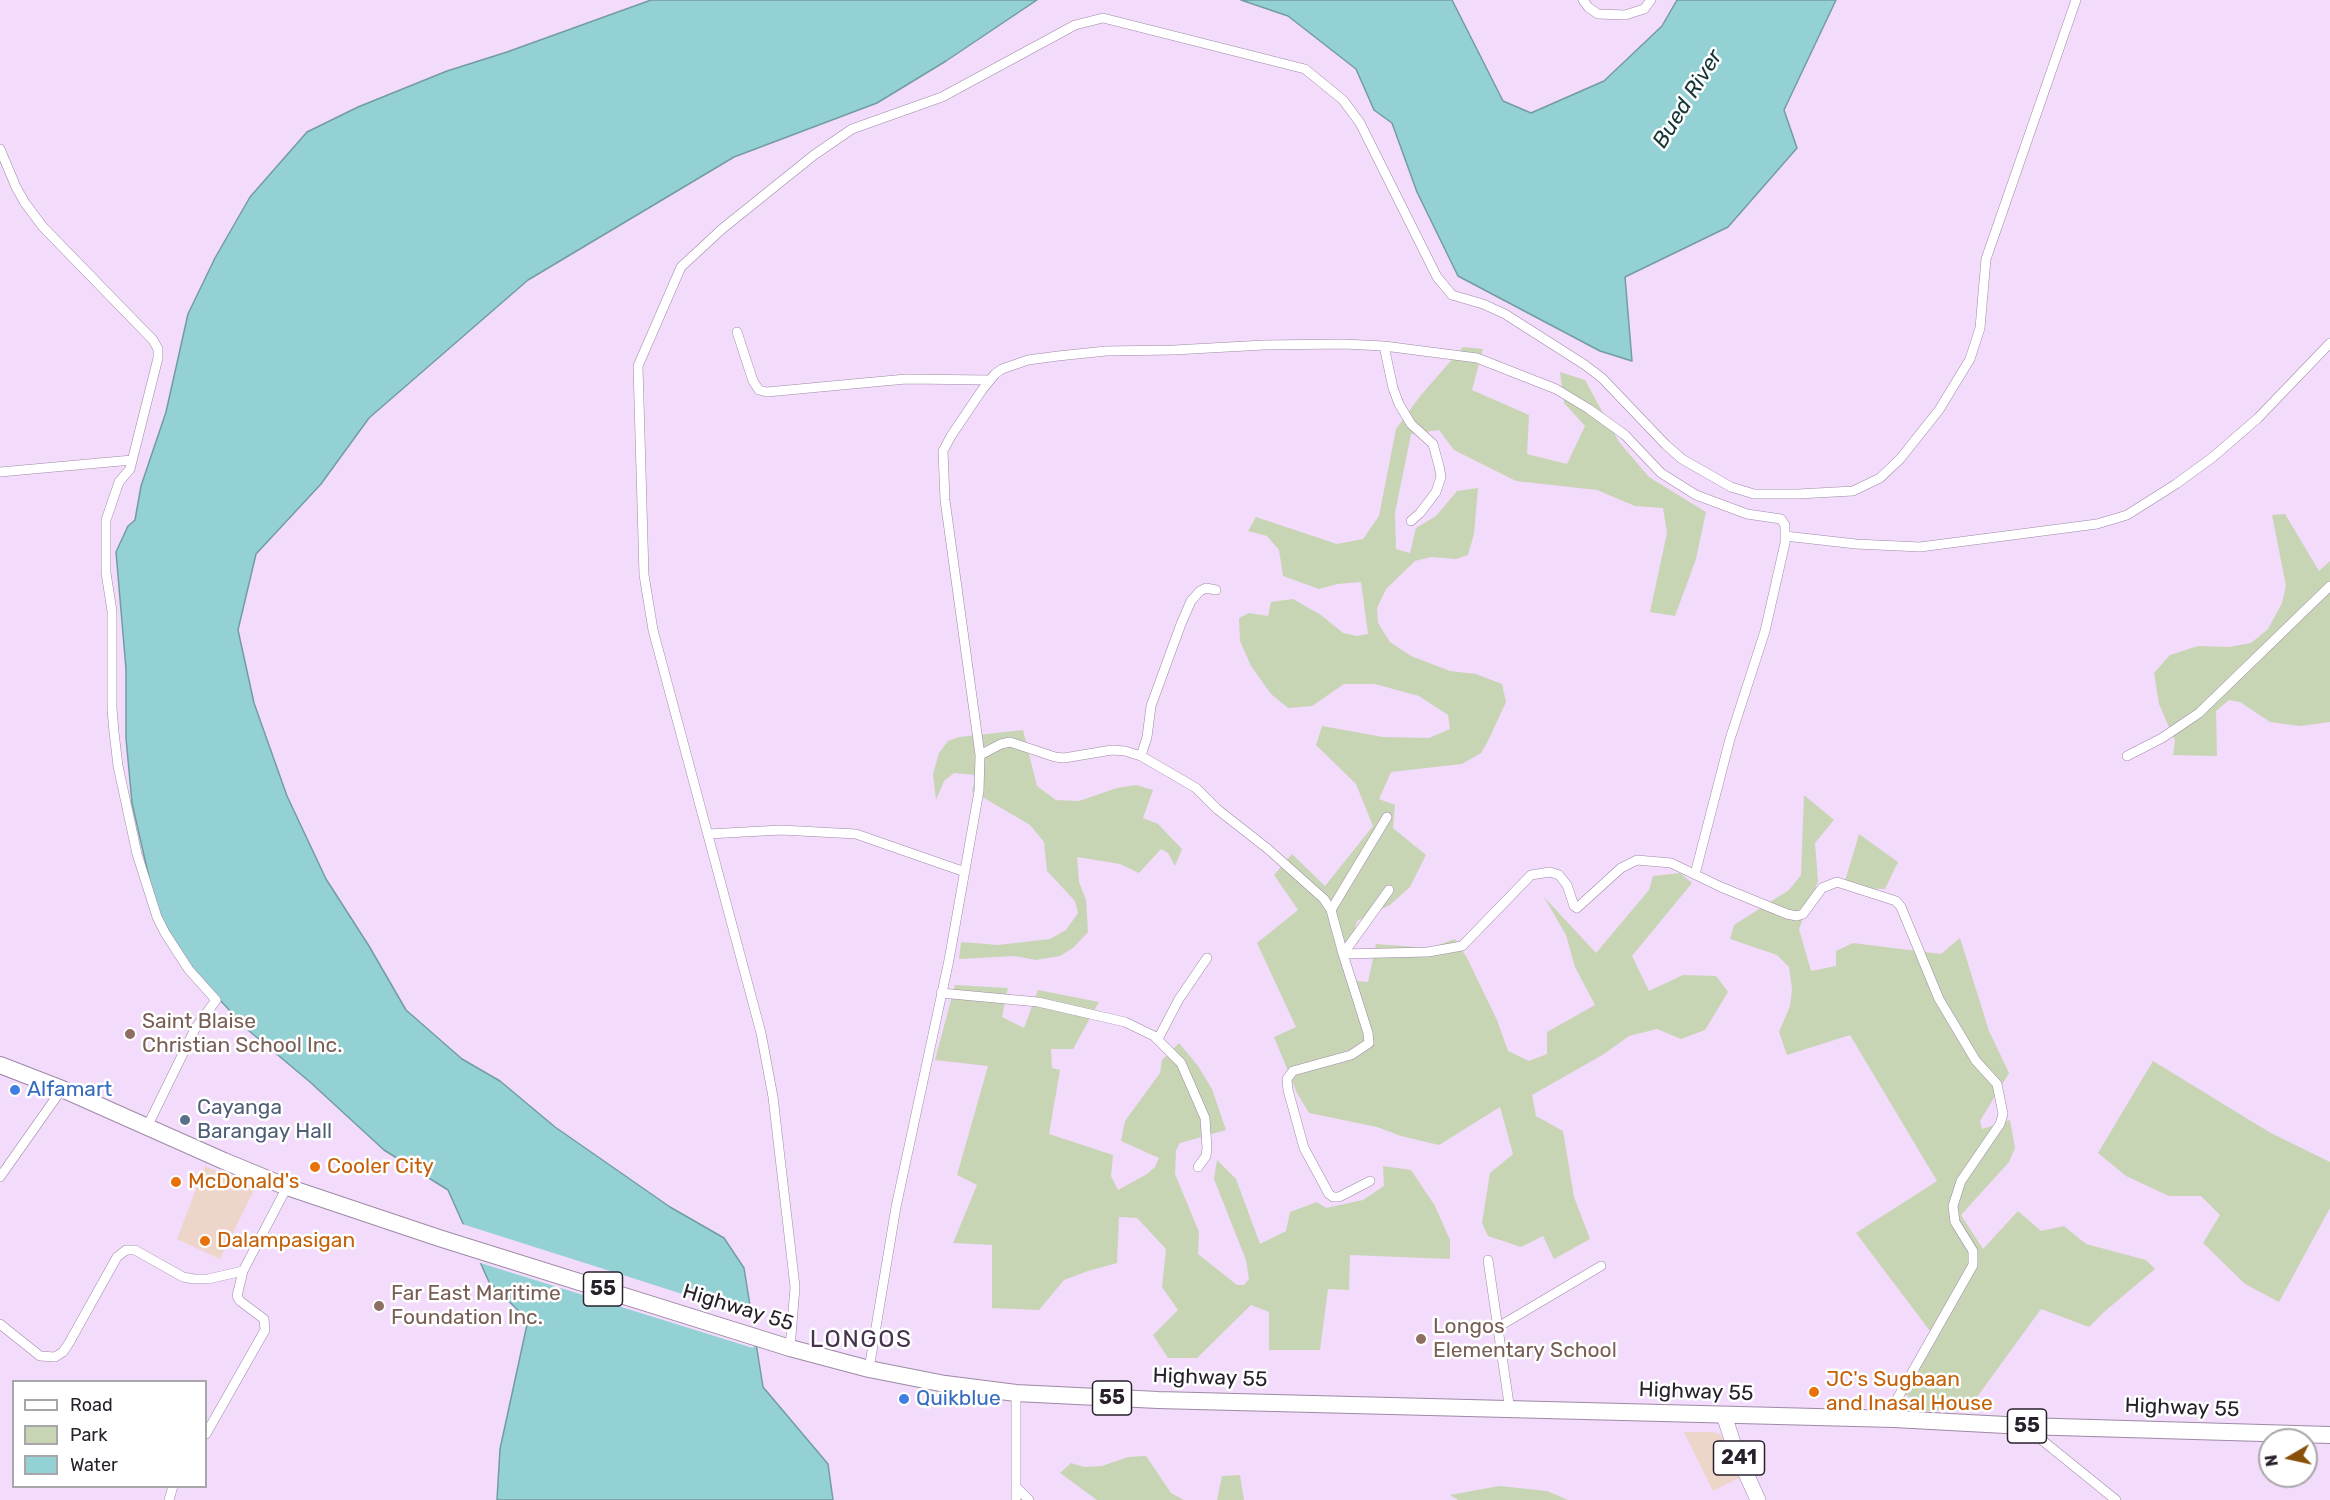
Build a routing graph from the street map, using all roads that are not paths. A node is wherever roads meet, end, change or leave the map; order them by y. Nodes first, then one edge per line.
1 (1583, 0) edge
2 (1651, 0) edge
3 (2076, 0) edge
4 (0, 149) edge
5 (737, 332) dead end
6 (2330, 343) edge
7 (1384, 346) junction
8 (990, 380) junction
9 (132, 460) junction
10 (0, 472) edge
11 (1411, 521) dead end
12 (1785, 536) junction
13 (2330, 586) edge
14 (1216, 590) dead end
15 (980, 755) junction
16 (1141, 756) junction
17 (2127, 756) dead end
18 (1387, 817) dead end
19 (708, 834) junction
20 (965, 872) junction
21 (1695, 874) junction
22 (1389, 890) dead end
23 (1331, 910) junction
24 (1343, 954) junction
25 (1207, 958) dead end
26 (941, 993) junction
27 (1158, 1040) junction
28 (0, 1065) edge
29 (62, 1089) junction
30 (147, 1127) junction
31 (1198, 1167) dead end
32 (0, 1177) edge
33 (1370, 1181) dead end
34 (287, 1187) junction
35 (1488, 1260) dead end
36 (1601, 1266) dead end
37 (243, 1270) junction
38 (0, 1324) edge
39 (1498, 1327) junction
40 (790, 1348) junction
41 (869, 1368) junction
42 (1016, 1393) junction
43 (1510, 1411) junction
44 (1894, 1414) junction
45 (1724, 1415) junction
46 (2024, 1426) junction
47 (207, 1432) edge
48 (2330, 1435) edge
49 (1016, 1487) junction
50 (1016, 1500) edge
51 (1029, 1500) edge
52 (1758, 1500) edge
53 (2116, 1500) edge

1 - 2 street
3 - 19 street
4 - 9 street
5 - 8 street
6 - 12 street
7 - 8 street
7 - 11 street
7 - 12 street
8 - 15 street
9 - 10 street
9 - 30 street
12 - 21 street
13 - 17 street
14 - 16 street
15 - 16 street
15 - 20 street
16 - 23 street
18 - 23 street
19 - 20 street
19 - 40 street
20 - 26 street
21 - 24 street
21 - 44 street
22 - 24 street
23 - 24 street
24 - 33 street
25 - 27 street
26 - 27 street
26 - 41 street
27 - 31 street
28 - 29 highway, Highway 55 / 55
29 - 30 highway, Highway 55 / 55
29 - 32 street
30 - 34 highway, Highway 55 / 55
34 - 37 street
34 - 40 highway, Highway 55 / 55
35 - 39 street
36 - 39 street
37 - 38 street
37 - 47 street
39 - 43 street
40 - 41 highway, Highway 55 / 55
41 - 42 highway, Highway 55 / 55
42 - 43 highway, Highway 55 / 55
42 - 49 street
43 - 45 highway, Highway 55 / 55
44 - 45 highway, Highway 55 / 55
44 - 46 highway, Highway 55 / 55
45 - 52 main road, 241
46 - 48 highway, Highway 55 / 55
46 - 53 street
49 - 50 street
49 - 51 street

